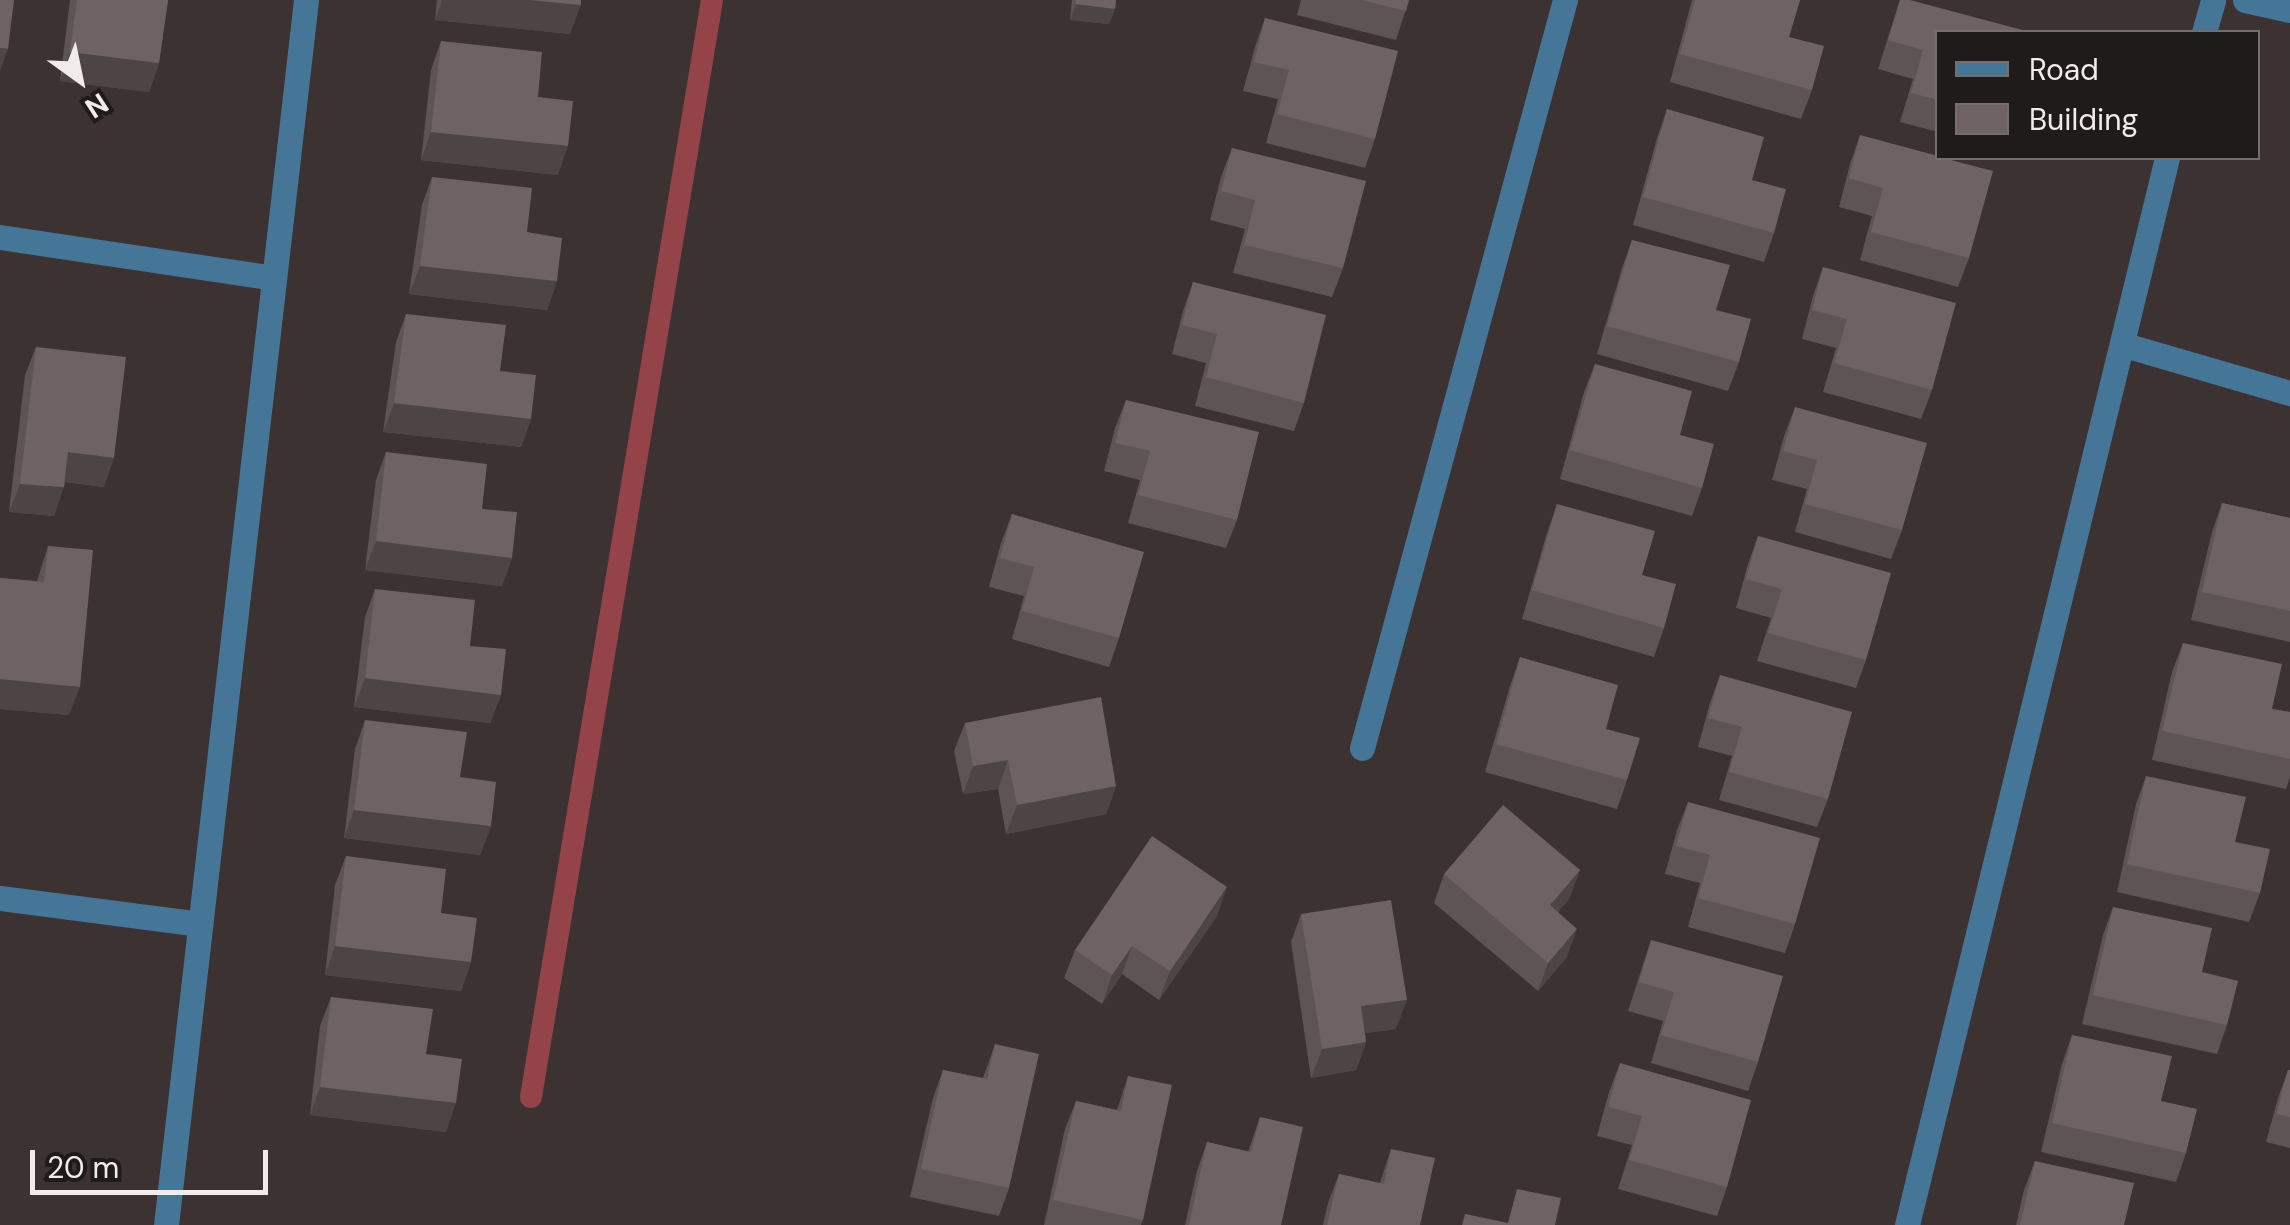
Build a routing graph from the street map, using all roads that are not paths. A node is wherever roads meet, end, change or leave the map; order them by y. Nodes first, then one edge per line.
1 (306, 0) edge
2 (1565, 0) edge
3 (2213, 0) edge
4 (2244, 0) edge
5 (2290, 10) edge
6 (2205, 30) edge
7 (2166, 160) edge
8 (0, 237) edge
9 (274, 278) junction
10 (2128, 346) junction
11 (2290, 393) edge
12 (1362, 748) dead end
13 (0, 898) edge
14 (200, 924) junction
15 (166, 1225) edge
16 (1907, 1225) edge

1 - 9 street
2 - 12 street
3 - 6 street
4 - 5 street
7 - 10 street
8 - 9 street
9 - 14 street
10 - 11 street
10 - 16 street
13 - 14 street
14 - 15 street

